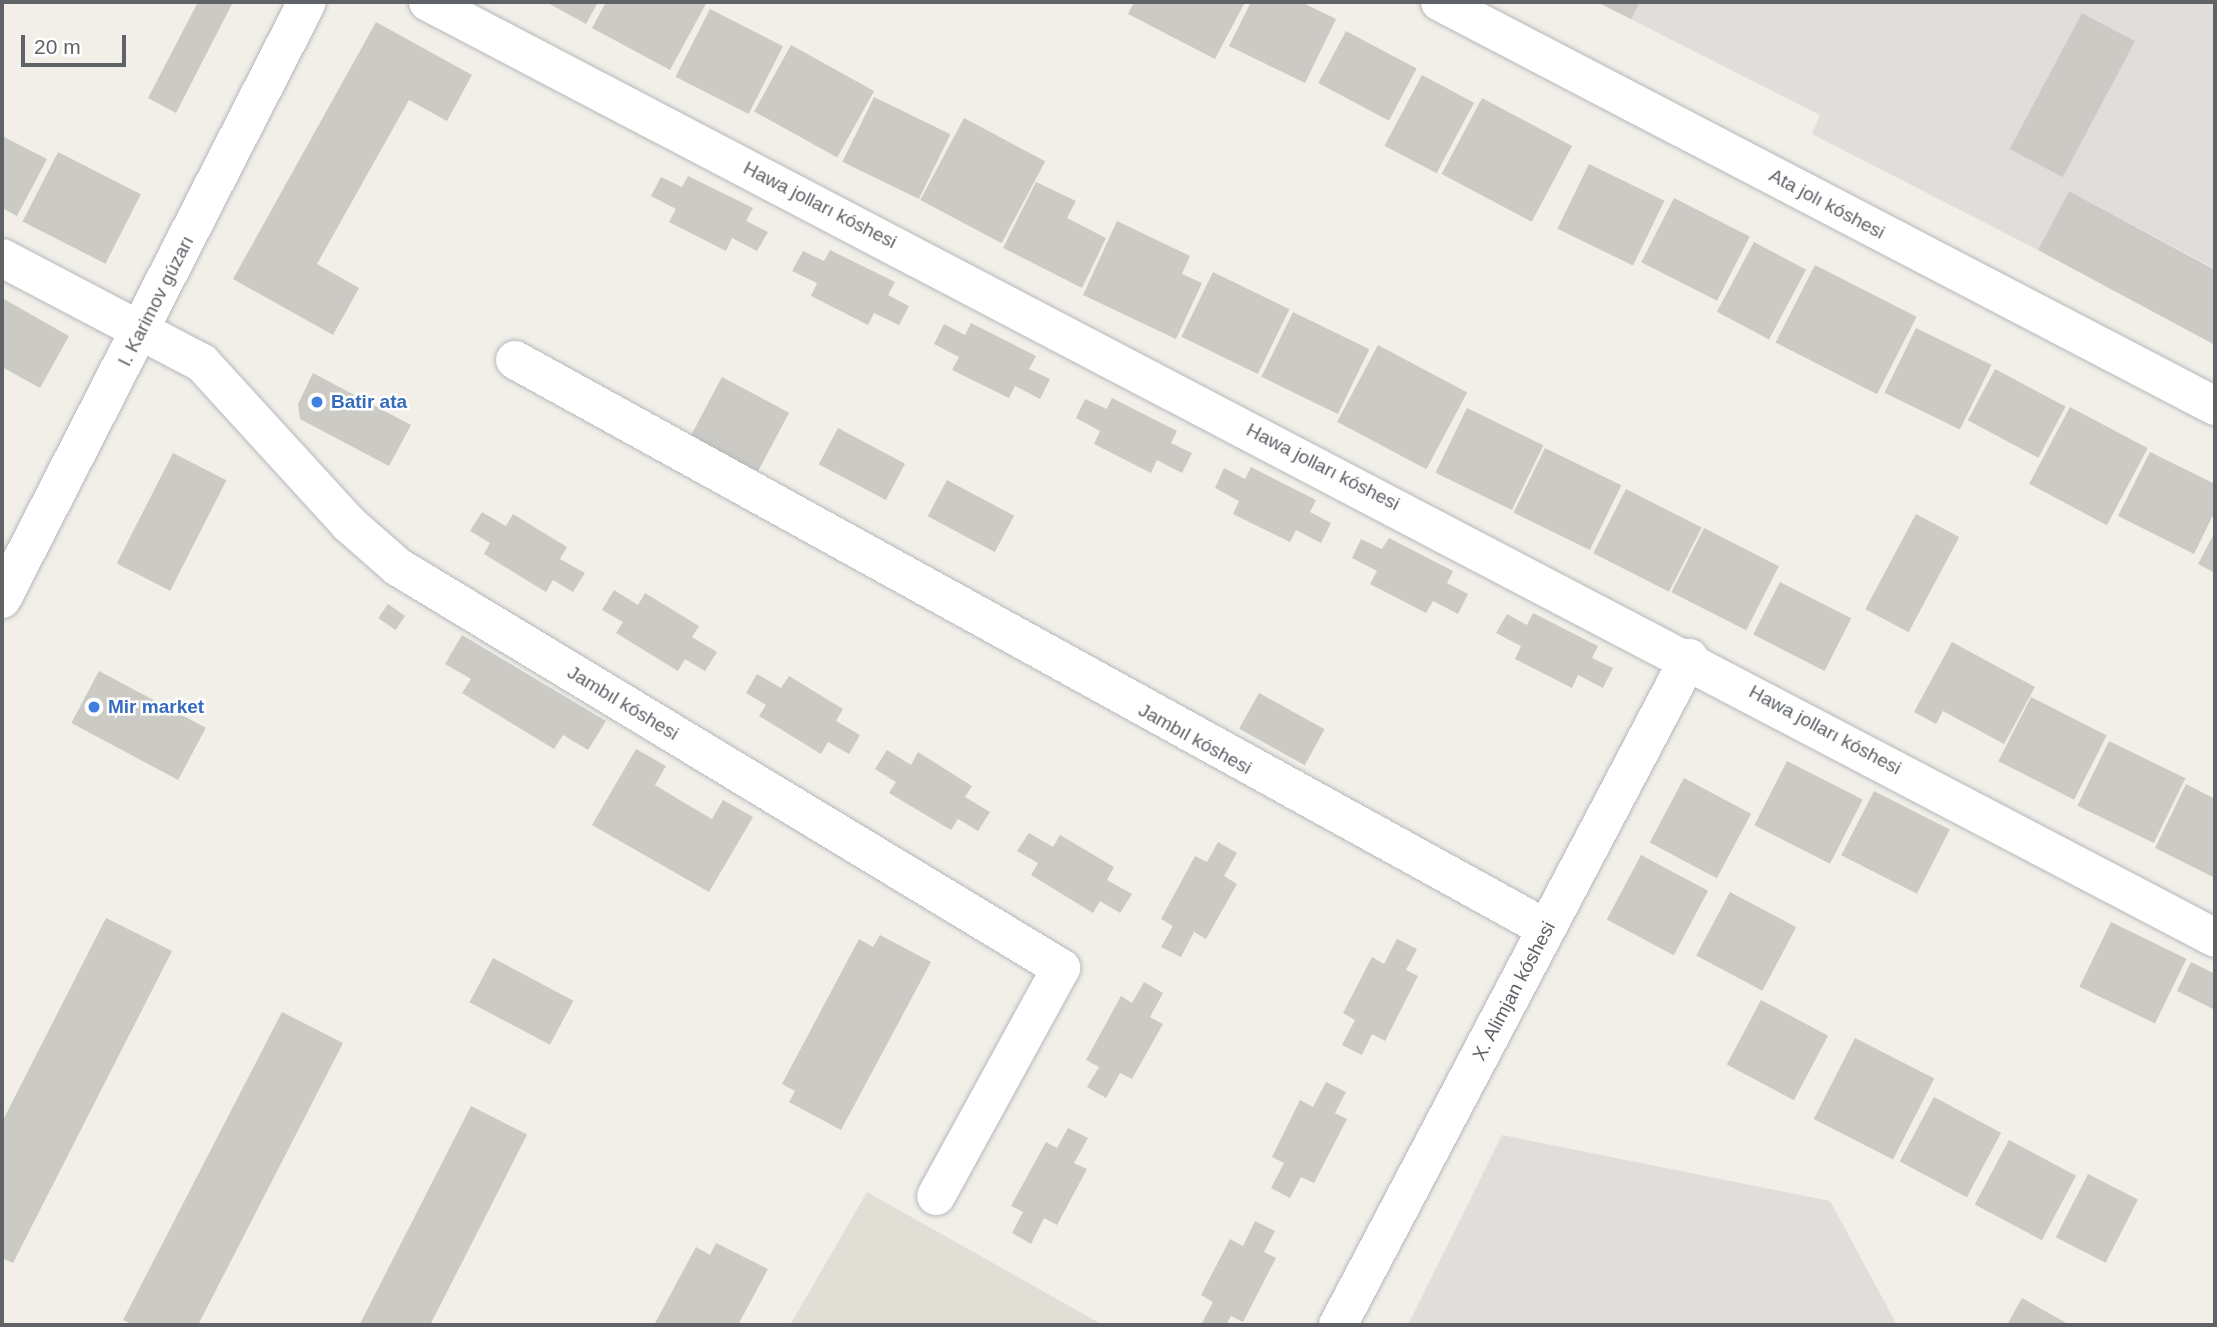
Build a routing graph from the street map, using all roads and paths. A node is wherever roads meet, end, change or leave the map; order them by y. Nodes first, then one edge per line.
1 (307, 2) edge
2 (428, 2) edge
3 (1440, 2) edge
4 (2, 258) edge
5 (142, 329) junction
6 (515, 360) dead end
7 (2215, 406) edge
8 (2, 599) edge
9 (1689, 658) junction
10 (1547, 929) junction
11 (2215, 938) edge
12 (936, 1196) dead end
13 (1338, 1325) edge

1 - 5 street, I. Karimov gúzarı
2 - 9 street, Hawa jolları kóshesi
3 - 7 street, Ata jolı kóshesi
4 - 5 street, Jambıl kóshesi
5 - 8 street, I. Karimov gúzarı
5 - 12 street, Jambıl kóshesi
6 - 10 street, Jambıl kóshesi
9 - 10 street, X. Alimjan kóshesi
9 - 11 street, Hawa jolları kóshesi
10 - 13 street, X. Alimjan kóshesi

